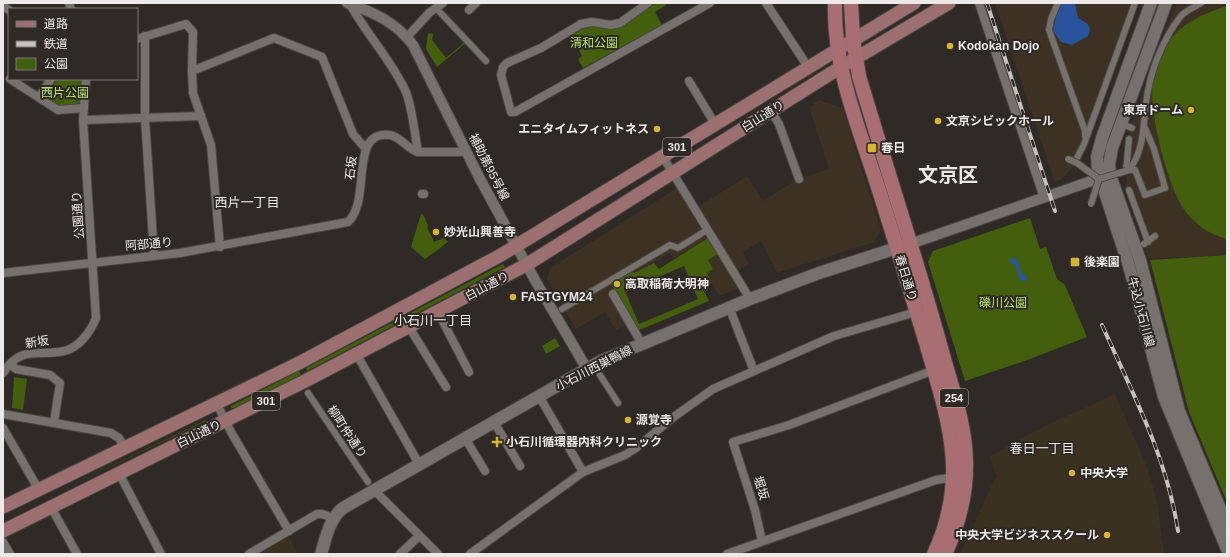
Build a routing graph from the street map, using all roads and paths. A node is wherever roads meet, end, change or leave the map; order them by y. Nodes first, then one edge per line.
1 (476, 3) edge
2 (648, 3) edge
3 (710, 3) edge
4 (766, 3) edge
5 (835, 3) edge
6 (851, 3) edge
7 (914, 3) edge
8 (949, 3) edge
9 (979, 3) edge
10 (1058, 3) edge
11 (1135, 3) edge
12 (1151, 3) edge
13 (1166, 3) edge
14 (1201, 3) edge
15 (349, 4) edge
16 (439, 6) edge
17 (469, 10) dead end
18 (407, 37) junction
19 (141, 38) edge
20 (853, 39) junction
21 (838, 48) junction
22 (855, 58) junction
23 (486, 61) dead end
24 (808, 66) junction
25 (841, 67) junction
26 (192, 71) junction
27 (10, 80) edge
28 (50, 80) edge
29 (86, 80) edge
30 (688, 81) dead end
31 (39, 98) junction
32 (84, 108) junction
33 (771, 111) junction
34 (201, 116) junction
35 (145, 118) junction
36 (83, 120) junction
37 (715, 124) junction
38 (1145, 128) junction
39 (1140, 141) junction
40 (1084, 144) junction
41 (365, 148) junction
42 (418, 152) junction
43 (466, 152) junction
44 (663, 157) junction
45 (1068, 159) dead end
46 (1075, 162) junction
47 (672, 174) junction
48 (1103, 178) junction
49 (799, 179) dead end
50 (1129, 190) dead end
51 (1044, 198) junction
52 (1091, 204) dead end
53 (707, 230) junction
54 (296, 232) joint
55 (1155, 236) dead end
56 (903, 246) junction
57 (220, 247) junction
58 (517, 247) junction
59 (154, 255) junction
60 (93, 262) junction
61 (526, 265) junction
62 (3, 273) edge
63 (613, 294) dead end
64 (750, 299) junction
65 (728, 307) junction
66 (562, 308) dead end
67 (438, 312) junction
68 (916, 312) junction
69 (409, 327) junction
70 (79, 344) joint
71 (642, 344) junction
72 (357, 355) junction
73 (10, 364) junction
74 (586, 369) junction
75 (934, 370) junction
76 (754, 371) junction
77 (469, 372) dead end
78 (3, 373) edge
79 (600, 375) dead end
80 (446, 387) dead end
81 (308, 393) dead end
82 (540, 396) junction
83 (618, 403) dead end
84 (217, 404) junction
85 (3, 414) edge
86 (225, 421) junction
87 (54, 422) junction
88 (494, 422) junction
89 (3, 428) edge
90 (465, 438) junction
91 (125, 449) junction
92 (419, 464) junction
93 (520, 466) dead end
94 (485, 471) dead end
95 (583, 472) junction
96 (119, 473) junction
97 (960, 477) junction
98 (371, 486) junction
99 (39, 490) junction
100 (3, 507) edge
101 (51, 507) junction
102 (334, 518) junction
103 (3, 521) edge
104 (1227, 525) edge
105 (3, 531) edge
106 (289, 531) junction
107 (419, 536) junction
108 (762, 541) junction
109 (3, 542) edge
110 (1227, 549) edge
111 (10, 554) edge
112 (77, 554) edge
113 (161, 554) edge
114 (249, 554) edge
115 (321, 554) edge
116 (400, 554) edge
117 (438, 554) edge
118 (470, 554) edge
119 (727, 554) edge
120 (934, 554) edge
121 (946, 554) edge

1 - 17 street
2 - 3 street
4 - 24 street
5 - 21 highway, 春日通り / 254
6 - 20 highway, 春日通り / 254
7 - 20 main road, 白山通り / 301
8 - 22 main road, 白山通り / 301
9 - 51 street
10 - 40 street
11 - 40 street
12 - 48 main road, 牛込小石川線
13 - 48 main road, 牛込小石川線
14 - 38 street
15 - 18 street, 補助第95号線
15 - 42 street
16 - 18 street
16 - 23 street
18 - 43 street, 補助第95号線
19 - 26 street
19 - 35 street
20 - 21 main road, 白山通り / 301
20 - 22 highway, 春日通り / 254
21 - 24 main road, 白山通り / 301
21 - 25 highway, 春日通り / 254
22 - 25 main road, 白山通り / 301
22 - 56 highway, 春日通り / 254
24 - 37 main road, 白山通り / 301
25 - 33 main road, 白山通り / 301
25 - 56 highway, 春日通り / 254
26 - 34 street
26 - 41 street
27 - 31 street
28 - 31 street
29 - 32 street, 公園通り
30 - 37 street
31 - 32 street
32 - 36 street, 公園通り
33 - 47 main road, 白山通り / 301
33 - 49 street
34 - 35 street
34 - 57 street
35 - 36 street
35 - 59 street
36 - 60 street, 公園通り
37 - 44 main road, 白山通り / 301
38 - 39 street
38 - 39 street
39 - 48 street, bridge
40 - 46 street
41 - 42 street, 石坂
41 - 54 street, 石坂
42 - 43 street
43 - 58 street, 補助第95号線
44 - 47 street
44 - 58 main road, 白山通り / 301
45 - 46 street, bridge
46 - 48 street, bridge
47 - 53 street
47 - 61 main road, 白山通り / 301
48 - 51 street
48 - 52 street, bridge
48 - 104 main road, 牛込小石川線
48 - 110 main road, 牛込小石川線
50 - 55 street
51 - 56 street
53 - 64 street
53 - 66 street
54 - 57 street, 阿部通り
56 - 64 main road, 小石川西巣鴨線
56 - 68 highway, 春日通り / 254
56 - 97 highway, 春日通り / 254
57 - 59 street, 阿部通り
58 - 61 street, 補助第95号線
58 - 84 main road, 白山通り / 301
59 - 60 street, 阿部通り
60 - 62 street, 阿部通り
60 - 70 street, 公園通り
61 - 67 main road, 白山通り / 301
61 - 74 street, 補助第95号線
63 - 71 street
64 - 65 main road, 小石川西巣鴨線
65 - 71 main road, 小石川西巣鴨線
65 - 76 street
67 - 69 main road, 白山通り / 301
67 - 77 street
68 - 75 highway, 春日通り / 254
68 - 76 street
69 - 72 main road, 白山通り / 301
69 - 80 street
70 - 73 street, 新坂
71 - 74 main road, 小石川西巣鴨線
72 - 86 main road, 白山通り / 301
72 - 92 street
73 - 78 street, 新坂
73 - 87 street
74 - 82 main road, 小石川西巣鴨線
75 - 97 highway, 春日通り / 254
75 - 108 street, 堀坂
76 - 95 street
79 - 83 street
81 - 98 street, 柳町仲通り
82 - 88 main road, 小石川西巣鴨線
82 - 95 street
84 - 86 street
84 - 91 main road, 白山通り / 301
85 - 87 street
86 - 96 main road, 白山通り / 301
86 - 106 street
87 - 91 street
88 - 90 main road, 小石川西巣鴨線
88 - 93 street
89 - 99 street
90 - 92 main road, 小石川西巣鴨線
90 - 94 street
91 - 99 main road, 白山通り / 301
92 - 98 main road, 小石川西巣鴨線
95 - 118 street
96 - 101 main road, 白山通り / 301
96 - 113 street
97 - 108 street
97 - 120 highway, 春日通り / 254
97 - 121 highway, 春日通り / 254
98 - 102 main road, 小石川西巣鴨線
98 - 107 street
99 - 100 main road, 白山通り / 301
101 - 103 main road
101 - 105 main road, 白山通り / 301
101 - 112 street
102 - 106 street
102 - 115 main road, 小石川西巣鴨線
106 - 114 street
107 - 116 street
107 - 117 street
108 - 119 street
109 - 111 street

